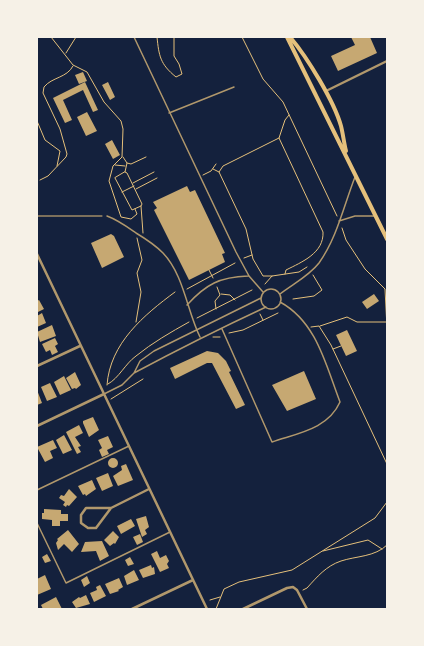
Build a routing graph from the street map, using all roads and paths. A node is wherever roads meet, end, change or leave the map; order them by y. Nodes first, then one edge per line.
1 (52, 37) edge
2 (76, 37) edge
3 (134, 37) edge
4 (157, 37) edge
5 (174, 37) edge
6 (242, 37) edge
7 (289, 37) edge
8 (65, 53) junction
9 (387, 61) edge
10 (73, 65) junction
11 (234, 87) dead end
12 (325, 91) junction
13 (169, 113) junction
14 (290, 115) junction
15 (37, 121) edge
16 (279, 138) junction
17 (346, 155) junction
18 (122, 157) junction
19 (146, 157) dead end
20 (127, 163) junction
21 (216, 164) dead end
22 (114, 165) junction
23 (57, 166) junction
24 (125, 166) junction
25 (213, 169) junction
26 (126, 172) junction
27 (154, 172) dead end
28 (219, 172) junction
29 (204, 175) dead end
30 (356, 175) junction
31 (157, 178) dead end
32 (40, 180) dead end
33 (133, 183) junction
34 (134, 186) junction
35 (135, 189) junction
36 (122, 192) junction
37 (141, 206) junction
38 (134, 209) junction
39 (37, 216) edge
40 (107, 216) joint
41 (376, 216) junction
42 (337, 217) dead end
43 (339, 221) junction
44 (342, 228) dead end
45 (135, 232) junction
46 (141, 236) junction
47 (387, 239) edge
48 (37, 254) edge
49 (252, 255) junction
50 (244, 258) dead end
51 (235, 263) dead end
52 (307, 267) dead end
53 (209, 270) dead end
54 (285, 274) junction
55 (211, 275) junction
56 (313, 275) dead end
57 (249, 276) junction
58 (272, 276) junction
59 (215, 282) junction
60 (265, 284) dead end
61 (187, 289) dead end
62 (252, 290) dead end
63 (175, 292) dead end
64 (250, 292) junction
65 (263, 292) junction
66 (251, 294) dead end
67 (280, 294) junction
68 (220, 295) junction
69 (261, 298) junction
70 (293, 299) dead end
71 (235, 300) junction
72 (280, 302) junction
73 (187, 305) junction
74 (266, 307) junction
75 (216, 309) junction
76 (278, 313) dead end
77 (260, 314) dead end
78 (263, 320) junction
79 (189, 322) dead end
80 (200, 322) dead end
81 (387, 322) edge
82 (136, 323) junction
83 (319, 326) junction
84 (309, 327) junction
85 (387, 328) edge
86 (196, 329) junction
87 (222, 329) junction
88 (228, 333) dead end
89 (200, 337) junction
90 (220, 337) dead end
91 (212, 338) dead end
92 (80, 346) junction
93 (341, 346) dead end
94 (333, 349) junction
95 (37, 366) edge
96 (134, 373) junction
97 (143, 379) dead end
98 (104, 394) junction
99 (110, 399) dead end
100 (37, 426) edge
101 (130, 446) junction
102 (387, 464) edge
103 (150, 489) junction
104 (37, 490) edge
105 (387, 502) edge
106 (111, 508) junction
107 (37, 522) edge
108 (170, 532) junction
109 (387, 545) edge
110 (382, 549) junction
111 (322, 551) junction
112 (193, 580) junction
113 (299, 592) junction
114 (221, 597) junction
115 (210, 600) dead end
116 (132, 609) edge
117 (207, 609) edge
118 (216, 609) edge
119 (243, 609) edge
120 (307, 609) edge

1 - 8 path
2 - 8 path
3 - 13 lane
4 - 5 path
6 - 14 path
7 - 12 main road
7 - 17 main road
8 - 10 path
9 - 12 street
10 - 18 path
10 - 23 path
11 - 13 lane
12 - 17 main road
13 - 57 lane
14 - 16 path
14 - 42 path
15 - 23 path
16 - 28 path
16 - 54 path
17 - 30 main road
18 - 20 path
18 - 22 path
19 - 20 path
20 - 24 path
21 - 25 path
22 - 24 path
22 - 38 path
23 - 32 path
24 - 26 path
25 - 28 path
25 - 29 path
26 - 33 path
26 - 36 path
27 - 33 path
28 - 49 path
30 - 41 main road
30 - 43 lane
31 - 35 path
33 - 34 path
34 - 35 path
34 - 36 path
35 - 37 path
36 - 38 path
37 - 38 path
37 - 46 path
39 - 40 path
40 - 45 lane
41 - 43 lane
41 - 47 main road
43 - 67 lane
44 - 81 path
45 - 46 lane
45 - 82 path
46 - 73 lane
48 - 92 street
49 - 50 path
49 - 58 path
51 - 55 path
52 - 54 path
53 - 55 path
54 - 58 path
55 - 59 path
55 - 61 path
56 - 70 path
57 - 59 lane
57 - 65 lane
58 - 60 path
59 - 68 path
59 - 73 lane
62 - 64 path
63 - 82 path
64 - 66 path
64 - 71 path
65 - 67 lane
65 - 69 lane
67 - 72 lane
68 - 71 path
68 - 75 path
69 - 74 lane
69 - 86 lane
71 - 75 path
72 - 74 lane
72 - 84 lane
73 - 86 lane
74 - 87 lane
75 - 80 path
76 - 78 path
77 - 78 path
78 - 88 path
79 - 82 path
81 - 83 path
81 - 85 path
83 - 84 path
83 - 94 path
84 - 87 lane
86 - 89 lane
86 - 96 lane
87 - 89 lane
89 - 96 lane
90 - 91 path
92 - 95 street
92 - 98 street
93 - 94 path
94 - 102 path
96 - 98 lane
97 - 99 path
98 - 100 street
98 - 101 street
101 - 103 street
101 - 104 lane
103 - 106 street
103 - 108 street
105 - 111 path
106 - 106 street
107 - 108 lane
108 - 112 street
109 - 110 path
110 - 111 path
110 - 113 path
111 - 114 path
112 - 116 street
112 - 117 street
113 - 119 street
113 - 120 street
114 - 115 path
114 - 118 path

